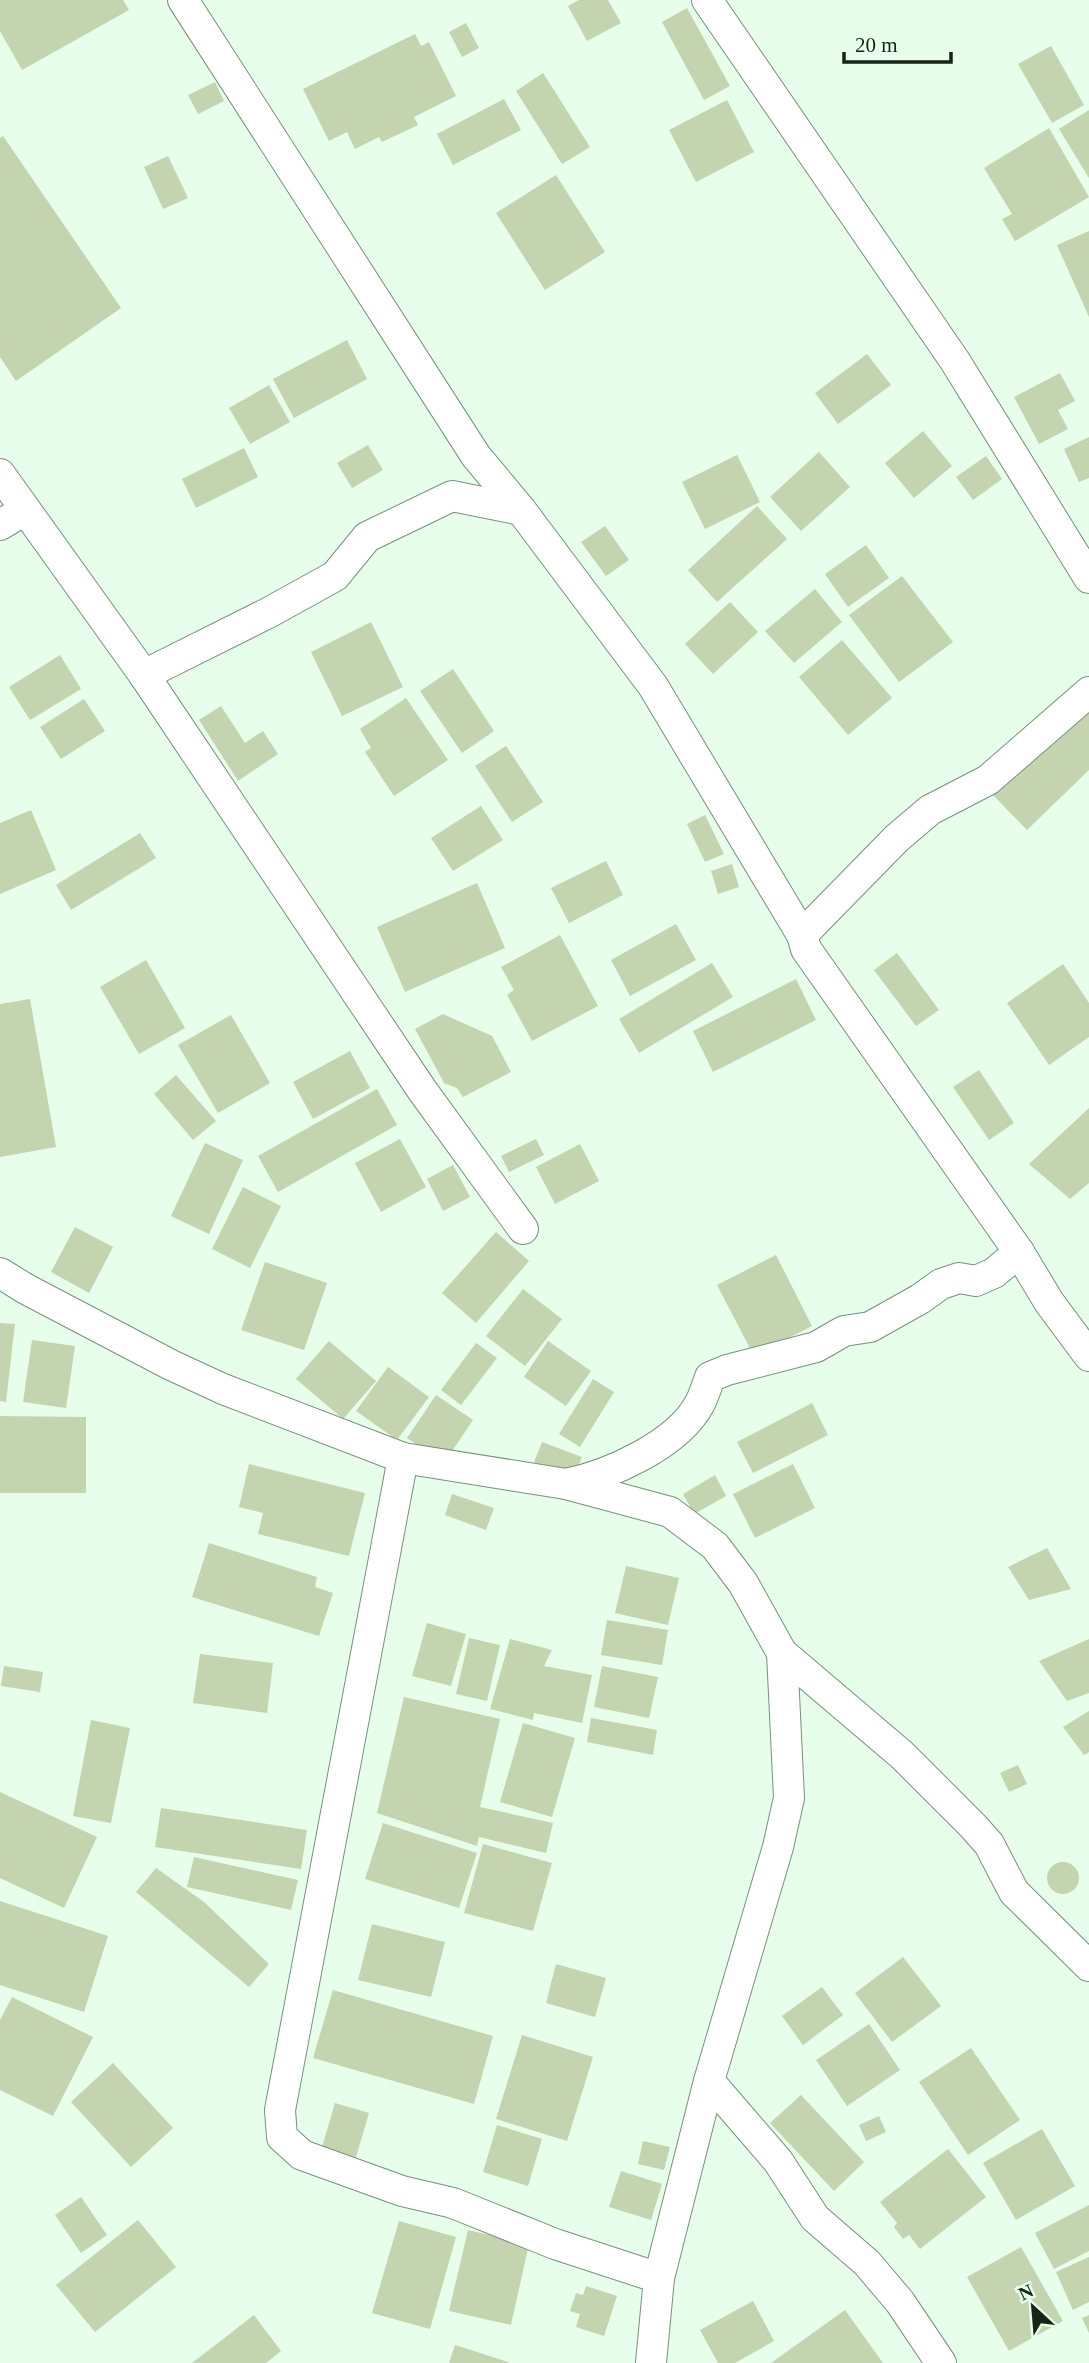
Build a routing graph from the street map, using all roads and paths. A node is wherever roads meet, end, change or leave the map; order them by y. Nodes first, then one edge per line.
1 (183, 0) edge
2 (707, 0) edge
3 (0, 474) edge
4 (521, 510) junction
5 (12, 517) edge
6 (1089, 578) edge
7 (144, 676) junction
8 (1089, 692) edge
9 (802, 935) junction
10 (523, 1229) dead end
11 (1019, 1252) junction
12 (0, 1273) edge
13 (1089, 1356) edge
14 (403, 1458) junction
15 (566, 1485) junction
16 (782, 1653) junction
17 (1089, 1966) edge
18 (709, 2081) junction
19 (659, 2278) junction
20 (650, 2363) edge
21 (941, 2363) edge

1 - 4 street
2 - 6 street
3 - 5 street
4 - 7 street
4 - 9 street
5 - 7 street
7 - 10 street
8 - 9 street
9 - 11 street
11 - 13 street
11 - 15 street
12 - 14 street
14 - 15 street
14 - 19 street
15 - 16 street
16 - 17 street
16 - 18 street
18 - 19 street
18 - 21 street
19 - 20 street

